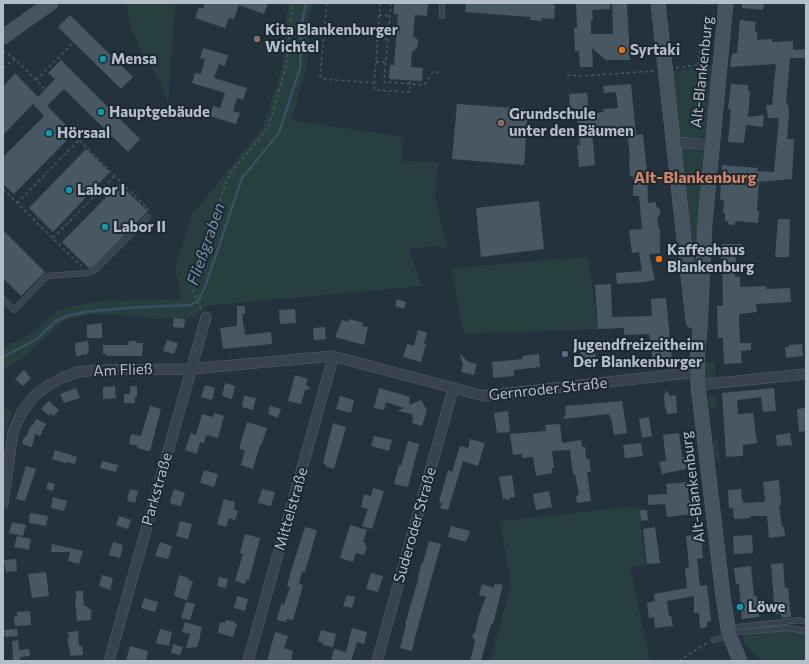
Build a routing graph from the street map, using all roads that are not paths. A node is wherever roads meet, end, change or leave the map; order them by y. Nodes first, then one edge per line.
1 (51, 3) edge
2 (442, 3) edge
3 (658, 3) edge
4 (726, 3) edge
5 (442, 16) dead end
6 (3, 36) edge
7 (673, 142) junction
8 (712, 145) junction
9 (148, 217) road end
10 (3, 299) edge
11 (202, 311) road end
12 (698, 341) junction
13 (332, 356) junction
14 (191, 369) junction
15 (806, 374) edge
16 (698, 378) junction
17 (453, 389) junction
18 (3, 503) edge
19 (806, 622) edge
20 (806, 630) edge
21 (728, 631) junction
22 (714, 640) road end
23 (109, 661) edge
24 (248, 661) edge
25 (377, 661) edge
26 (740, 661) edge

1 - 6 main road
2 - 5 lane
3 - 7 main road, Alt-Blankenburg
4 - 8 main road, Alt-Blankenburg
7 - 8 street, Alt-Blankenburg
7 - 12 main road, Alt-Blankenburg
8 - 12 main road, Alt-Blankenburg
9 - 10 lane
11 - 14 street, Parkstraße
12 - 16 main road, Alt-Blankenburg
13 - 14 street, Am Fließ
13 - 17 street, Gernroder Straße
13 - 24 street, Mittelstraße
14 - 18 street, Am Fließ
14 - 23 street, Parkstraße
15 - 16 street, Gernroder Straße
16 - 17 street, Gernroder Straße
16 - 21 main road, Alt-Blankenburg
17 - 25 street, Suderoder Straße
19 - 21 lane
20 - 21 lane
21 - 22 lane
21 - 26 main road, Alt-Blankenburg

